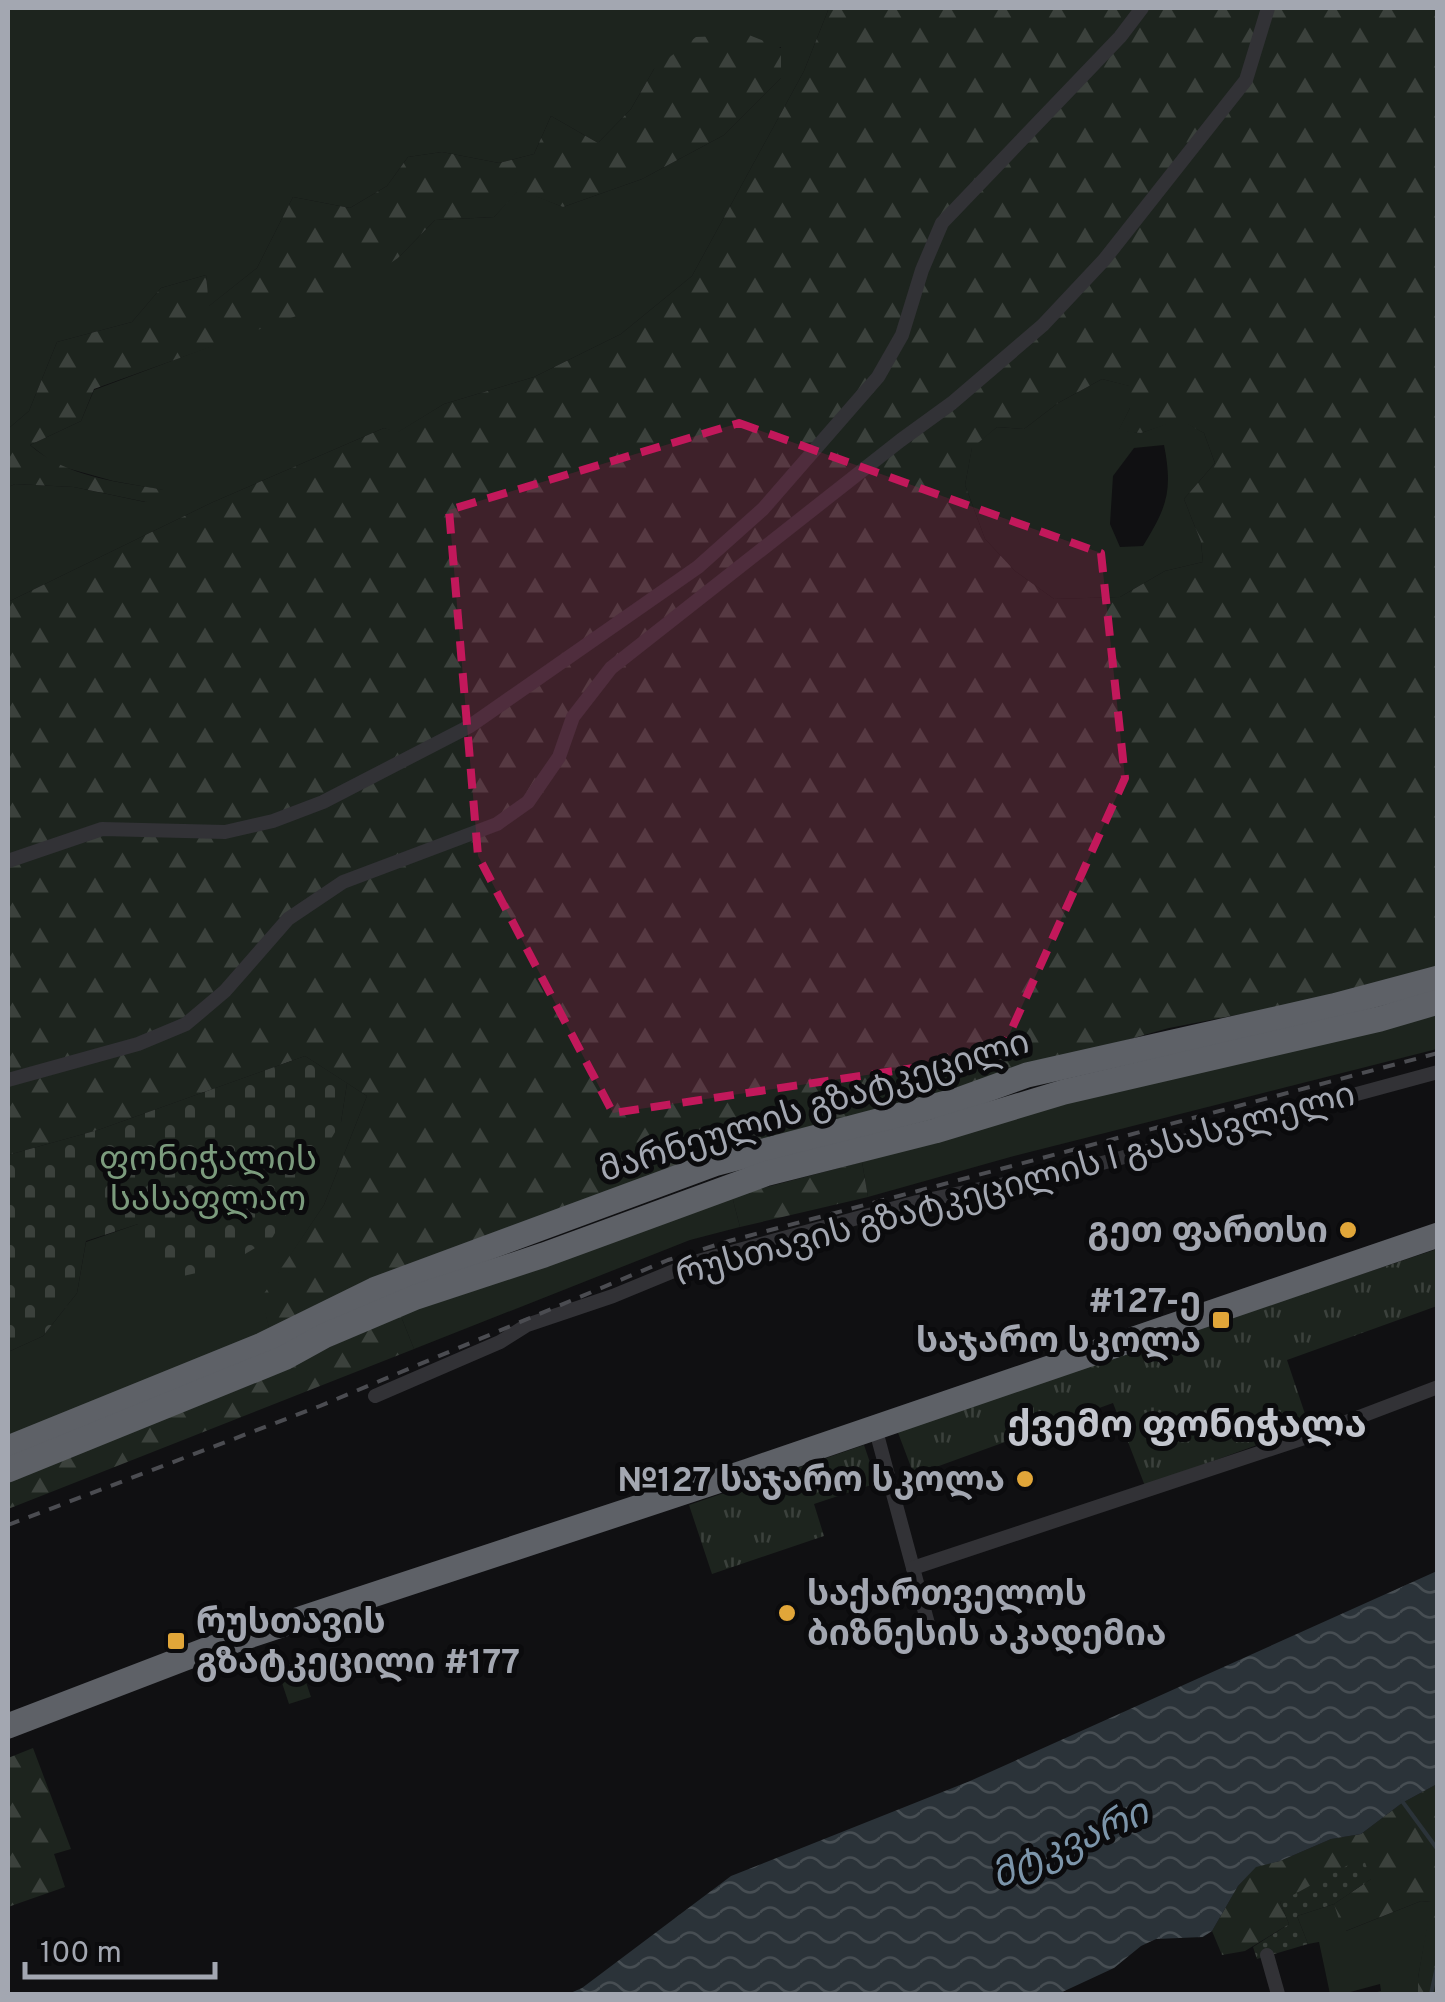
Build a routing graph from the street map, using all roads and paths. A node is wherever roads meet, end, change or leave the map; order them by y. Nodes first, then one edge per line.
1 (1142, 8) edge
2 (1268, 8) edge
3 (8, 862) edge
4 (1438, 978) edge
5 (1438, 1002) edge
6 (1438, 1072) edge
7 (8, 1080) edge
8 (1438, 1235) edge
9 (1438, 1387) edge
10 (375, 1396) dead end
11 (876, 1427) junction
12 (8, 1448) edge
13 (8, 1470) edge
14 (914, 1568) junction
15 (930, 1631) dead end
16 (8, 1726) edge
17 (1267, 1956) dead end
18 (1278, 1994) edge

1 - 3 street
2 - 7 street
4 - 12 highway, მარნეულის გზატკეცილი
5 - 13 highway, მარნეულის გზატკეცილი
6 - 10 street, რუსთავის გზატკეცილის I გასასვლელი
8 - 11 highway
9 - 14 street
11 - 14 street
11 - 16 highway
14 - 15 street
17 - 18 street

